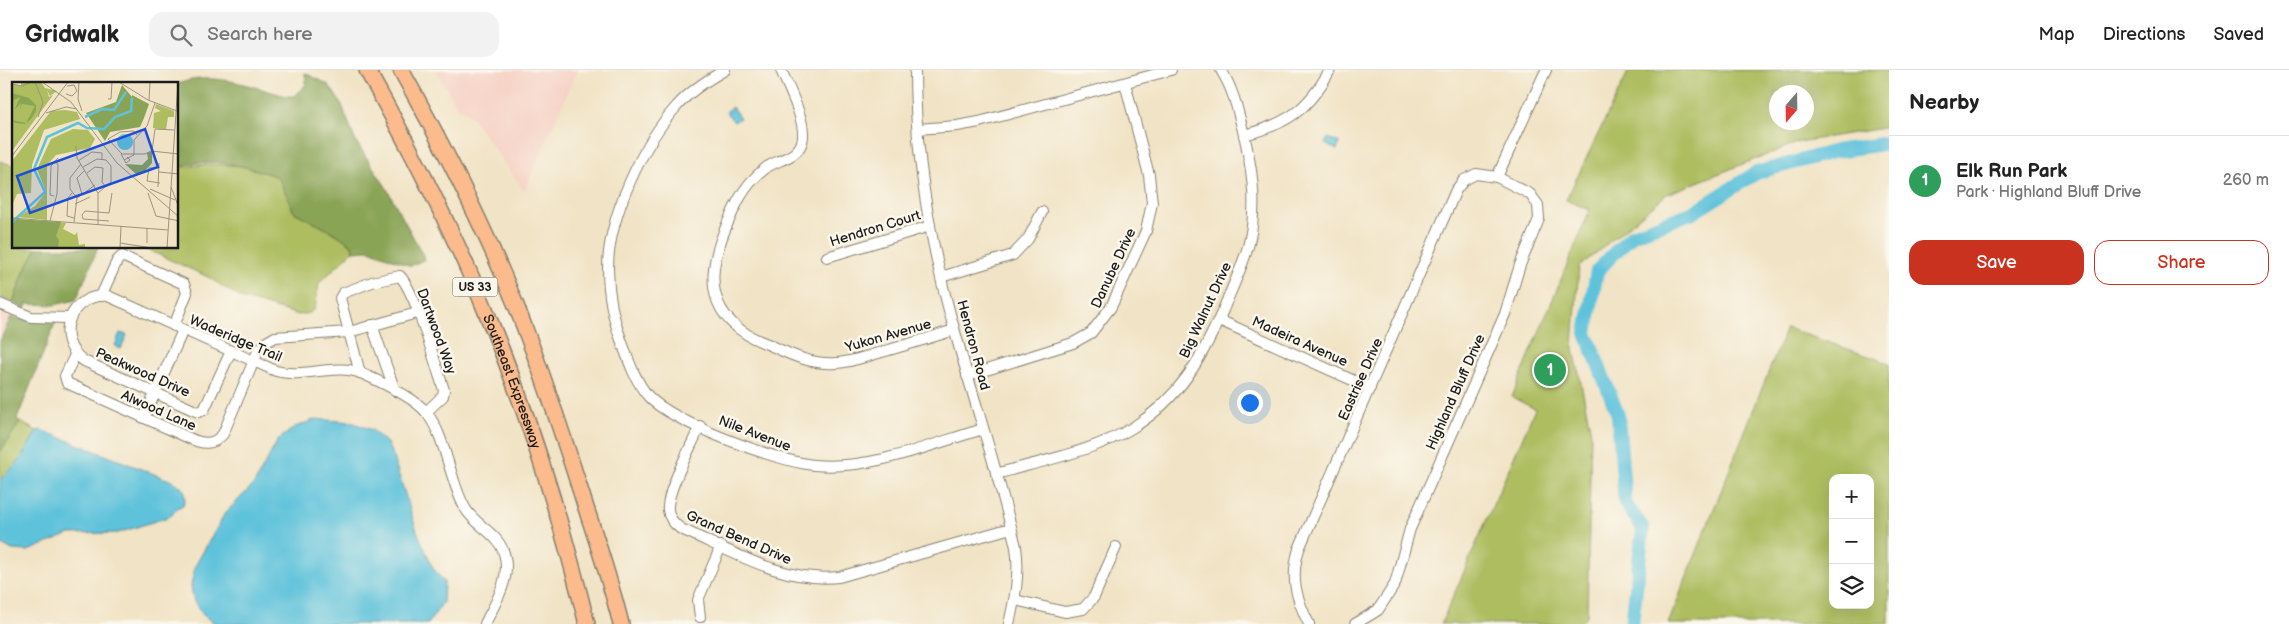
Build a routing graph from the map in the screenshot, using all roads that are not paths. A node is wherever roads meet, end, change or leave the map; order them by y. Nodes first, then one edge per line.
1 (366, 70) edge
2 (401, 70) edge
3 (725, 70) edge
4 (781, 70) edge
5 (915, 70) edge
6 (1172, 70) edge
7 (1221, 70) edge
8 (1330, 70) edge
9 (1546, 70) edge
10 (1125, 83) junction
11 (918, 129) junction
12 (1244, 135) junction
13 (1497, 177) junction
14 (1042, 212) dead end
15 (930, 226) junction
16 (827, 257) dead end
17 (942, 278) junction
18 (101, 296) junction
19 (1, 306) edge
20 (417, 313) junction
21 (69, 318) junction
22 (1218, 320) junction
23 (372, 325) junction
24 (179, 328) junction
25 (954, 330) junction
26 (349, 332) junction
27 (230, 351) junction
28 (75, 355) junction
29 (254, 361) junction
30 (360, 373) junction
31 (968, 376) junction
32 (1370, 388) junction
33 (395, 391) junction
34 (155, 393) junction
35 (426, 412) junction
36 (144, 418) junction
37 (700, 426) junction
38 (983, 428) junction
39 (996, 474) junction
40 (1012, 528) junction
41 (721, 546) junction
42 (1116, 547) dead end
43 (1015, 600) junction
44 (700, 617) dead end
45 (485, 624) edge
46 (587, 624) edge
47 (621, 624) edge
48 (1009, 624) edge
49 (1308, 624) edge
50 (1355, 624) edge

1 - 46 highway, Southeast Expressway / US 33
2 - 47 highway, US 33
3 - 37 street, Nile Avenue
4 - 25 street, Yukon Avenue
5 - 11 street, Hendron Road
6 - 10 street
7 - 12 street, Big Walnut Drive
8 - 12 street
9 - 13 street
10 - 11 street
10 - 31 street, Danube Drive
11 - 15 street, Hendron Road
12 - 22 street, Big Walnut Drive
13 - 32 street, Eastrise Drive
13 - 50 street, Highland Bluff Drive
14 - 17 street
15 - 16 street, Hendron Court
15 - 17 street, Hendron Road
17 - 25 street, Hendron Road
18 - 21 street
18 - 24 street, Waderidge Trail
18 - 24 street
19 - 21 street
20 - 23 street
20 - 26 street, Dartwood Way
20 - 35 street, Dartwood Way
21 - 28 street, Peakwood Drive
22 - 32 street, Madeira Avenue
22 - 39 street, Big Walnut Drive
23 - 26 street
23 - 33 street
24 - 27 street, Waderidge Trail
24 - 34 street
25 - 31 street, Hendron Road
26 - 29 street
26 - 30 street, Dartwood Way
27 - 29 street, Waderidge Trail
27 - 34 street, Peakwood Drive
28 - 34 street, Peakwood Drive
28 - 36 street, Alwood Lane
29 - 30 street, Waderidge Trail
29 - 36 street, Alwood Lane
30 - 33 street, Waderidge Trail
31 - 38 street, Hendron Road
32 - 49 street, Eastrise Drive
33 - 35 street, Waderidge Trail
34 - 36 street
35 - 45 street, Waderidge Trail
37 - 38 street, Nile Avenue
37 - 41 street, Grand Bend Drive
38 - 39 street, Hendron Road
39 - 40 street, Hendron Road
40 - 41 street, Grand Bend Drive
40 - 43 street, Hendron Road
41 - 44 street
42 - 43 street
43 - 48 street, Hendron Road

